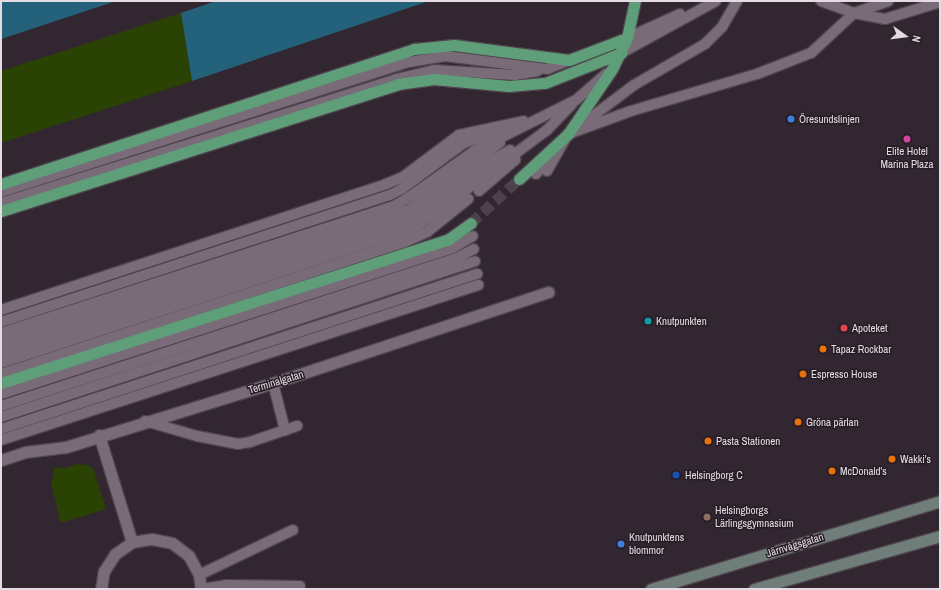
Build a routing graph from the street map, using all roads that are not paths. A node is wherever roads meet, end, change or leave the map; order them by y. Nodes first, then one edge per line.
1 (635, 1) edge
2 (709, 1) edge
3 (716, 1) edge
4 (737, 1) edge
5 (821, 1) edge
6 (888, 1) edge
7 (940, 2) edge
8 (854, 13) junction
9 (627, 38) junction
10 (621, 53) junction
11 (569, 60) junction
12 (547, 69) junction
13 (612, 69) junction
14 (576, 100) junction
15 (537, 118) junction
16 (547, 130) junction
17 (568, 134) junction
18 (551, 170) dead end
19 (536, 174) dead end
20 (519, 179) tunnel mouth
21 (1, 184) edge
22 (479, 191) dead end
23 (1, 192) edge
24 (468, 199) dead end
25 (1, 203) edge
26 (1, 211) edge
27 (471, 223) tunnel mouth
28 (473, 236) dead end
29 (474, 249) dead end
30 (475, 261) dead end
31 (477, 274) dead end
32 (478, 285) dead end
33 (548, 292) dead end
34 (1, 310) edge
35 (1, 322) edge
36 (1, 333) edge
37 (1, 343) edge
38 (1, 353) edge
39 (1, 363) edge
40 (1, 374) edge
41 (1, 383) edge
42 (273, 383) junction
43 (1, 394) edge
44 (1, 406) edge
45 (1, 417) edge
46 (145, 421) junction
47 (297, 426) dead end
48 (1, 429) edge
49 (285, 430) junction
50 (99, 435) junction
51 (1, 440) edge
52 (1, 460) edge
53 (940, 501) edge
54 (293, 530) dead end
55 (940, 536) edge
56 (132, 542) junction
57 (199, 575) junction
58 (300, 586) dead end
59 (101, 589) edge
60 (201, 589) edge
61 (651, 589) edge
62 (754, 589) edge

1 - 9 highway
2 - 9 lane
3 - 10 lane
4 - 17 lane
5 - 8 lane
6 - 8 lane
7 - 8 lane
8 - 17 lane
9 - 10 highway
9 - 11 highway
10 - 13 highway
10 - 26 highway
11 - 12 lane
11 - 21 highway
12 - 23 lane
12 - 25 lane
13 - 14 lane
13 - 17 highway
14 - 15 lane
14 - 16 lane
15 - 34 lane
15 - 35 lane
15 - 36 lane
15 - 37 lane
16 - 22 lane
16 - 38 lane
16 - 39 lane
17 - 18 lane
17 - 19 lane
17 - 20 highway
24 - 40 lane
27 - 41 highway
28 - 43 lane
29 - 44 lane
30 - 45 lane
31 - 48 lane
32 - 51 lane
33 - 42 street, Terminalgatan
42 - 46 street, Terminalgatan
42 - 49 lane
46 - 49 lane
46 - 50 street, Terminalgatan
47 - 49 lane
50 - 52 street, Terminalgatan
50 - 56 street
53 - 61 main road, Järnvägsgatan
54 - 57 lane
55 - 62 main road
56 - 57 street
56 - 59 street
57 - 60 street
58 - 60 lane

